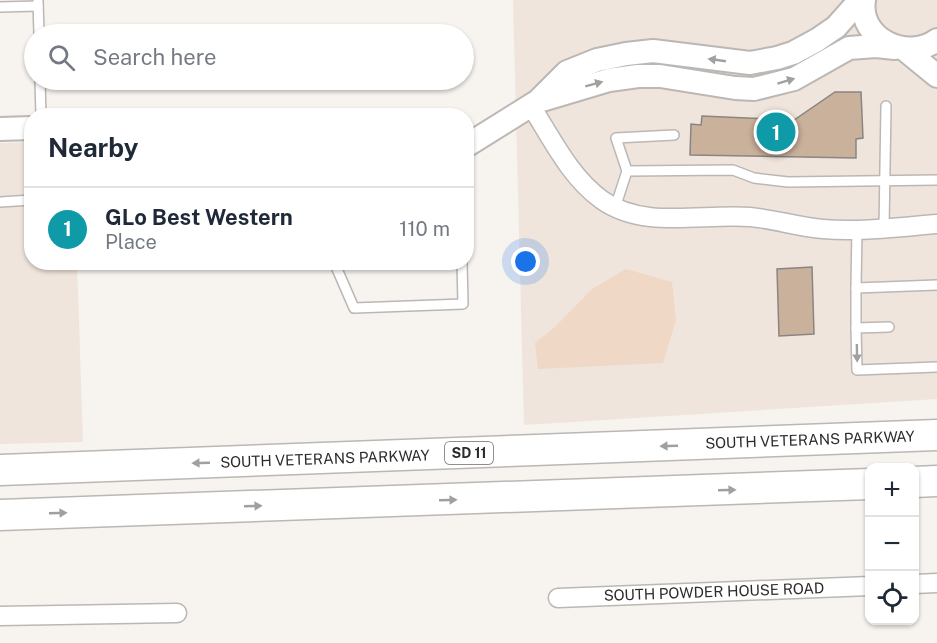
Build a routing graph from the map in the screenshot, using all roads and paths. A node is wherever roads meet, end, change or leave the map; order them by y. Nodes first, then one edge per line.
1 (862, 0) edge
2 (38, 3) edge
3 (0, 7) edge
4 (39, 24) edge
5 (937, 40) edge
6 (900, 48) junction
7 (937, 76) edge
8 (40, 90) edge
9 (534, 104) junction
10 (886, 106) dead end
11 (41, 108) edge
12 (24, 128) edge
13 (0, 129) edge
14 (674, 135) dead end
15 (474, 142) edge
16 (627, 171) junction
17 (937, 180) edge
18 (885, 182) junction
19 (24, 200) edge
20 (0, 202) edge
21 (615, 208) junction
22 (937, 224) edge
23 (856, 228) junction
24 (884, 228) junction
25 (337, 270) edge
26 (462, 270) edge
27 (937, 285) edge
28 (856, 288) junction
29 (889, 327) dead end
30 (856, 328) junction
31 (937, 367) edge
32 (937, 435) edge
33 (0, 470) edge
34 (937, 481) edge
35 (919, 482) edge
36 (865, 484) edge
37 (0, 515) edge
38 (937, 583) edge
39 (919, 584) edge
40 (865, 586) edge
41 (558, 598) dead end
42 (177, 613) dead end
43 (0, 616) edge

1 - 6 street
1 -> 9 street
2 - 3 lane
2 - 4 lane
5 - 6 street
6 - 7 street
9 -> 6 street
8 - 11 lane
9 - 15 street
9 - 21 street
10 - 18 lane
12 - 13 street
14 - 16 lane
16 - 18 lane
16 - 21 lane
17 - 18 lane
18 - 24 lane
19 - 20 lane
21 - 23 street
22 - 24 street
23 - 24 street
23 - 28 lane
25 - 26 lane
27 - 28 lane
28 - 30 lane
29 - 30 lane
30 -> 31 lane
32 -> 33 highway, SOUTH VETERANS PARKWAY / SD 11
34 - 35 highway
37 -> 36 highway
38 - 39 street
40 - 41 street, SOUTH POWDER HOUSE ROAD
42 - 43 street

